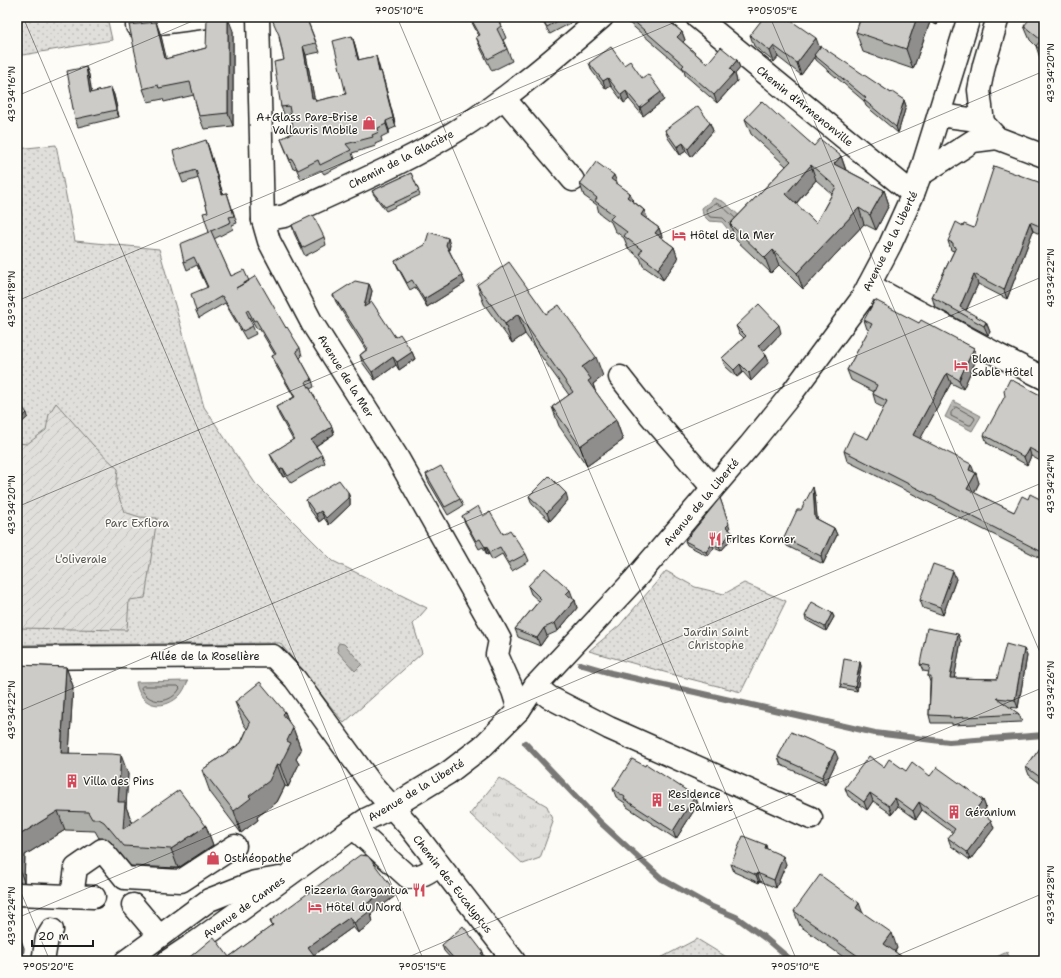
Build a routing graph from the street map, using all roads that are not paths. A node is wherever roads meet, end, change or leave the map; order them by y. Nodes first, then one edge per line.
1 (207, 17) edge
2 (258, 17) edge
3 (602, 17) edge
4 (697, 17) edge
5 (969, 17) edge
6 (998, 17) edge
7 (137, 26) edge
8 (504, 98) junction
9 (939, 115) junction
10 (984, 134) junction
11 (1044, 156) edge
12 (573, 180) dead end
13 (916, 185) junction
14 (263, 220) junction
15 (868, 285) junction
16 (620, 377) dead end
17 (1044, 378) edge
18 (712, 488) junction
19 (17, 658) edge
20 (535, 686) junction
21 (519, 710) junction
22 (392, 807) junction
23 (811, 818) dead end
24 (354, 828) junction
25 (235, 846) dead end
26 (438, 865) junction
27 (288, 876) junction
28 (17, 894) edge
29 (72, 896) junction
30 (94, 897) dead end
31 (133, 905) dead end
32 (52, 930) dead end
33 (159, 936) junction
34 (42, 961) edge
35 (126, 961) edge
36 (168, 961) edge
37 (514, 961) edge

1 - 7 street
2 - 14 street, Avenue de la Mer
3 - 8 street, Chemin de la Glacière
4 - 13 street, Chemin d'Armenonville
5 - 9 street, Avenue de la Liberté
6 - 10 street
8 - 12 street
8 - 14 street, Chemin de la Glacière
9 - 10 street
9 - 13 street, Avenue de la Liberté
10 - 11 street
10 - 13 street
13 - 15 street, Avenue de la Liberté
14 - 21 street, Avenue de la Mer
15 - 17 street
15 - 18 street, Avenue de la Liberté
16 - 18 street
18 - 20 street, Avenue de la Liberté
19 - 22 street, Allée de la Roselière
20 - 21 street, Avenue de la Liberté
20 - 23 street
21 - 22 street, Avenue de la Liberté
22 - 24 street, Avenue de la Liberté
22 - 26 street, Chemin des Eucalyptus
24 - 26 street
24 - 27 street, Avenue de la Liberté
25 - 29 street
26 - 37 street, Chemin des Eucalyptus
27 - 33 street, Avenue de Cannes
27 - 36 street, Avenue de Cannes
28 - 29 street
29 - 30 street
31 - 33 street
32 - 34 street
33 - 35 street, Avenue de Cannes

